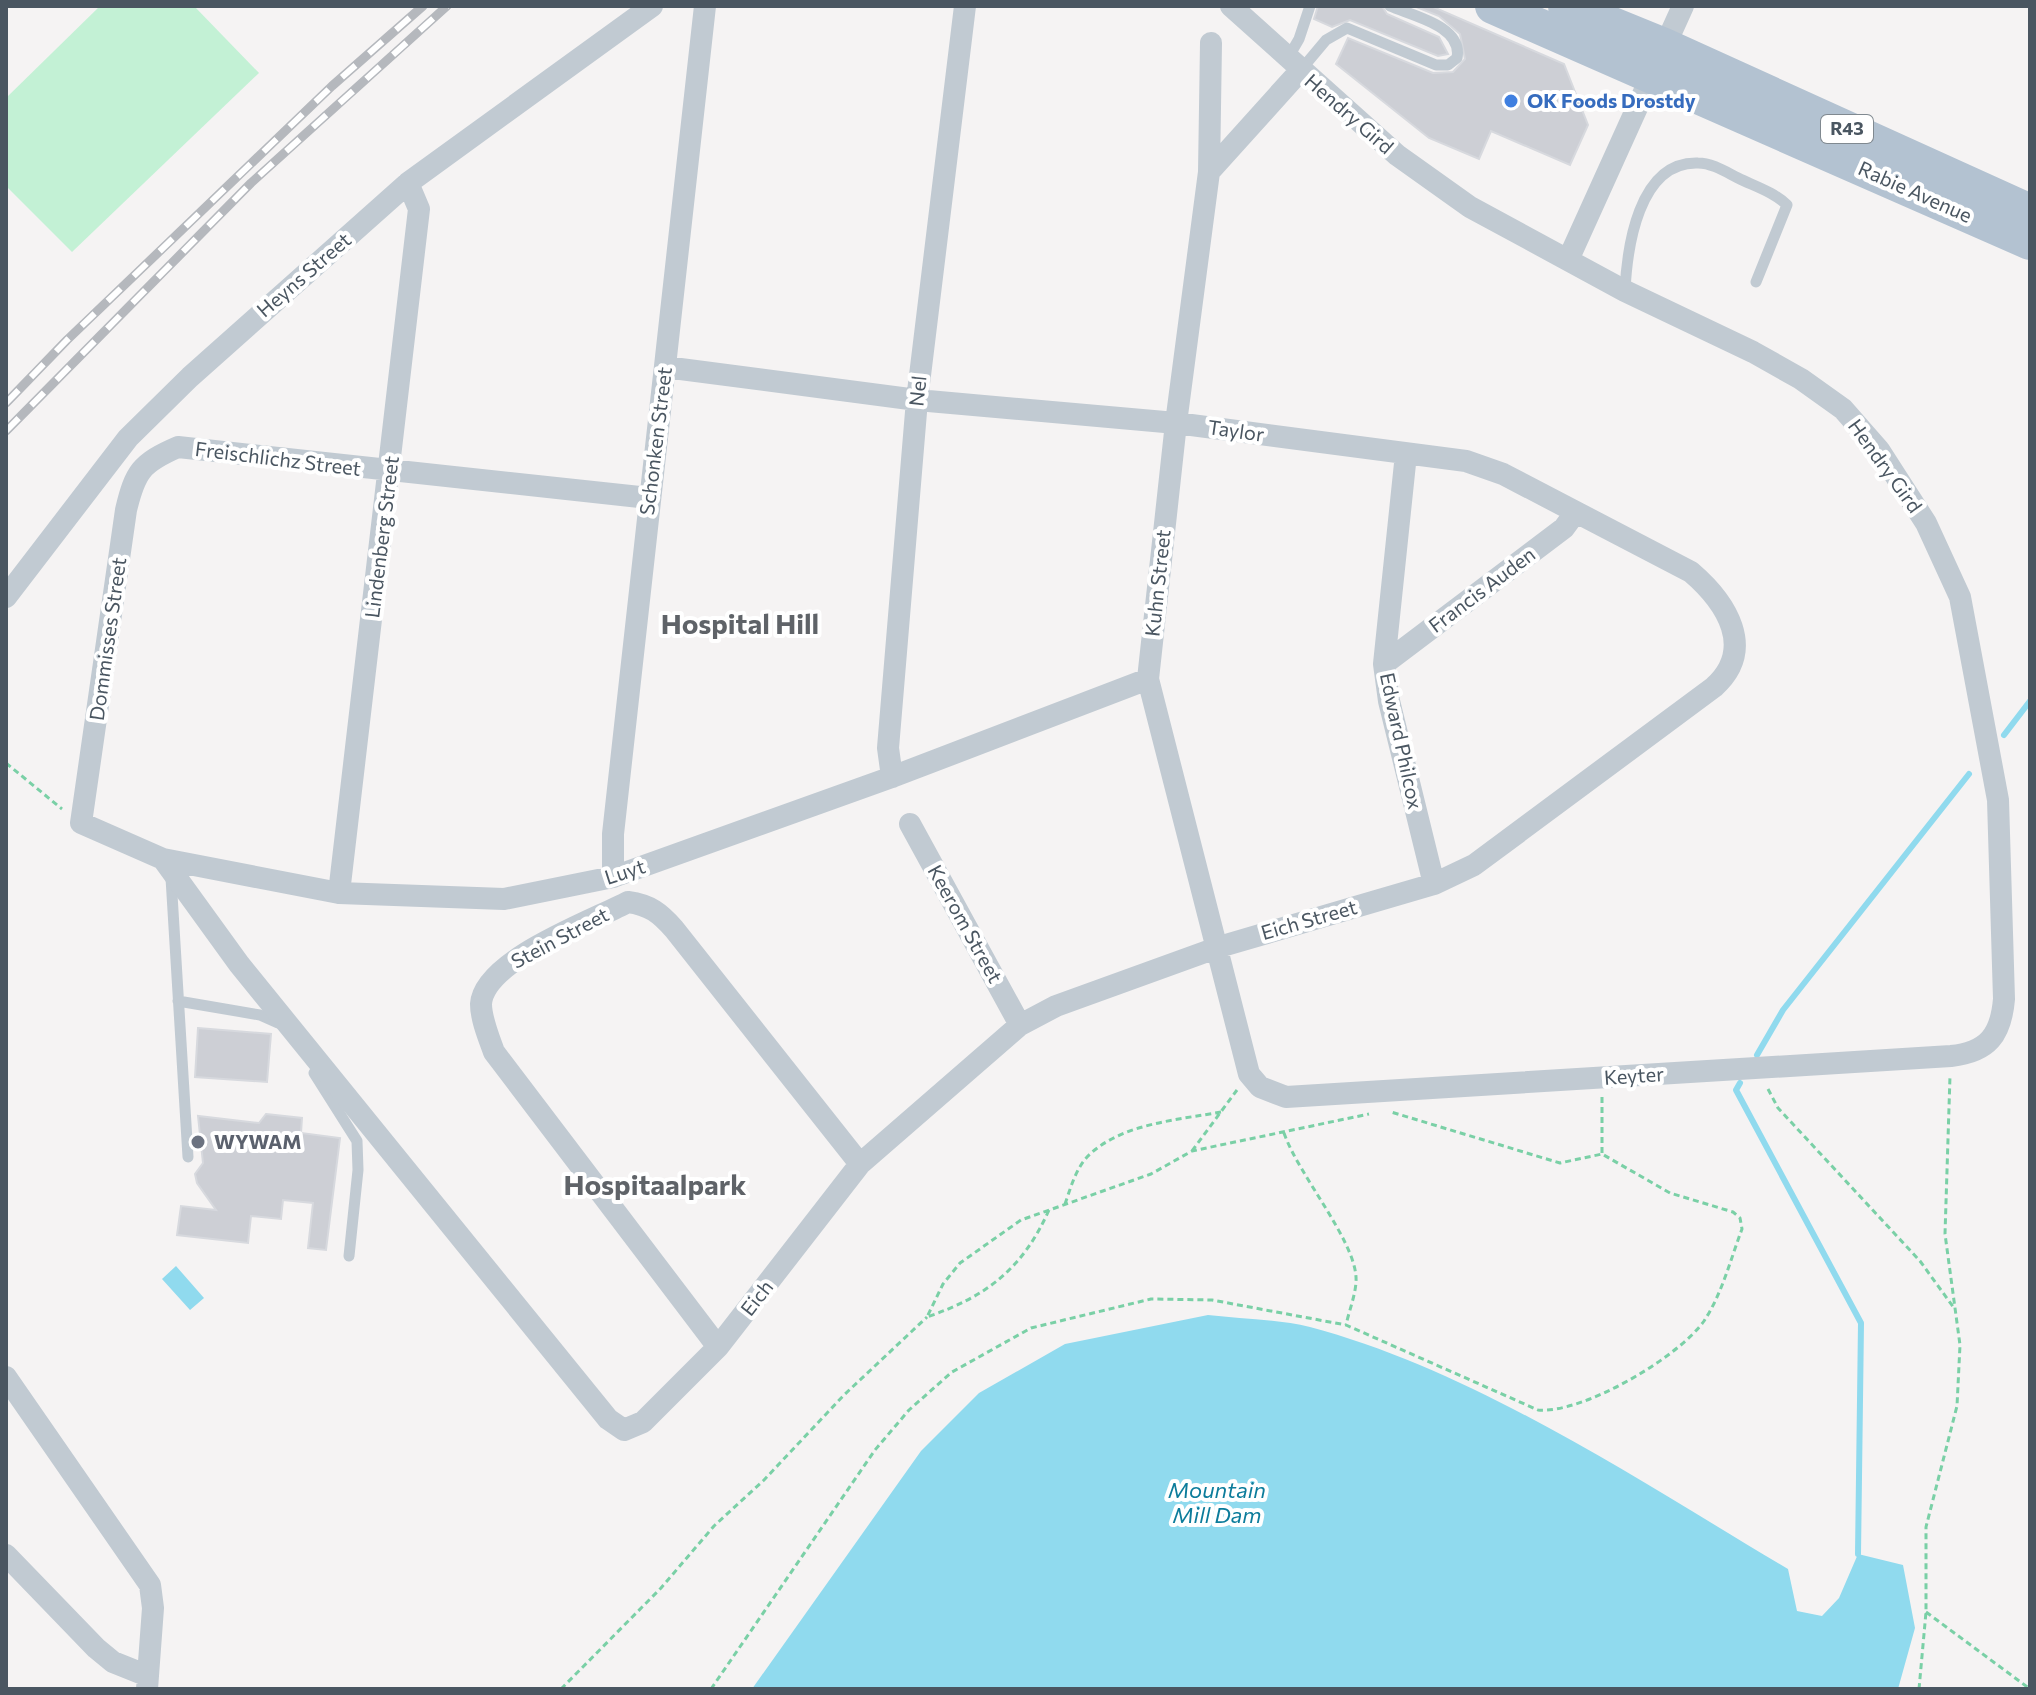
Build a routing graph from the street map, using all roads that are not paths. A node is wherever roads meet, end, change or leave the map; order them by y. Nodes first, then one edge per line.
1 (652, 6) edge
2 (705, 6) edge
3 (965, 6) edge
4 (1231, 6) edge
5 (1310, 6) edge
6 (1390, 6) edge
7 (1493, 6) edge
8 (1566, 6) edge
9 (1683, 6) edge
10 (1211, 43) dead end
11 (1658, 60) junction
12 (1294, 65) junction
13 (1209, 172) junction
14 (408, 183) junction
15 (2030, 212) edge
16 (2030, 242) edge
17 (1568, 260) junction
18 (1756, 282) dead end
19 (1625, 291) junction
20 (665, 367) junction
21 (917, 400) junction
22 (1176, 423) junction
23 (1406, 454) junction
24 (149, 459) joint
25 (390, 472) junction
26 (649, 498) junction
27 (1575, 513) junction
28 (6, 597) edge
29 (1737, 649) joint
30 (1384, 664) junction
31 (1148, 679) junction
32 (892, 777) junction
33 (81, 823) joint
34 (910, 824) dead end
35 (167, 864) junction
36 (613, 877) junction
37 (1434, 884) junction
38 (339, 893) junction
39 (1219, 947) junction
40 (178, 1001) junction
41 (1020, 1025) junction
42 (1980, 1050) joint
43 (1286, 1097) joint
44 (188, 1157) dead end
45 (860, 1164) junction
46 (349, 1256) dead end
47 (718, 1347) junction
48 (6, 1377) edge
49 (6, 1555) edge
50 (148, 1683) edge

1 - 14 street, Heyns Street
2 - 20 street, Schonken Street
3 - 21 street, Nel
4 - 12 street, Hendry Gird
5 - 12 lane
6 - 12 lane
7 - 11 main road, Rabie Avenue / R43
8 - 11 main road, Rabie Avenue / R43
9 - 11 street
10 - 13 street, Kuhn Street
11 - 15 main road, Rabie Avenue / R43
11 - 16 main road, Rabie Avenue / R43
11 - 17 street
12 - 13 street
12 - 17 street, Hendry Gird
13 - 22 street, Kuhn Street
14 - 25 street, Lindenberg Street
14 - 28 street, Heyns Street
17 - 19 street, Hendry Gird
18 - 19 lane
19 - 42 street, Hendry Gird
20 - 21 street, Taylor
20 - 26 street, Schonken Street
21 - 22 street, Taylor
21 - 32 street, Nel
22 - 23 street, Taylor
22 - 31 street, Kuhn Street
23 - 27 street, Taylor
23 - 30 street, Edward Philcox
24 - 25 street, Freischlichz Street
24 - 33 street, Dommisses Street
25 - 26 street, Freischlichz Street
25 - 38 street, Lindenberg Street
26 - 36 street, Schonken Street
27 - 29 street, Taylor
27 - 30 street, Francis Auden
29 - 37 street, Eich Street
30 - 37 street, Edward Philcox
31 - 32 street, Luyt
31 - 39 street, Kuhn Street
32 - 36 street, Luyt
33 - 35 street, Luyt
34 - 41 street, Keerom Street
35 - 38 street, Luyt
35 - 40 lane
35 - 47 street, Eich
36 - 38 street, Luyt
37 - 39 street, Eich Street
39 - 41 street, Eich Street
39 - 43 street, Kuhn Street
40 - 44 lane
40 - 46 lane
41 - 45 street, Eich Street
42 - 43 street, Keyter
45 - 47 street, Eich
45 - 47 street, Stein Street
48 - 50 street
49 - 50 street

